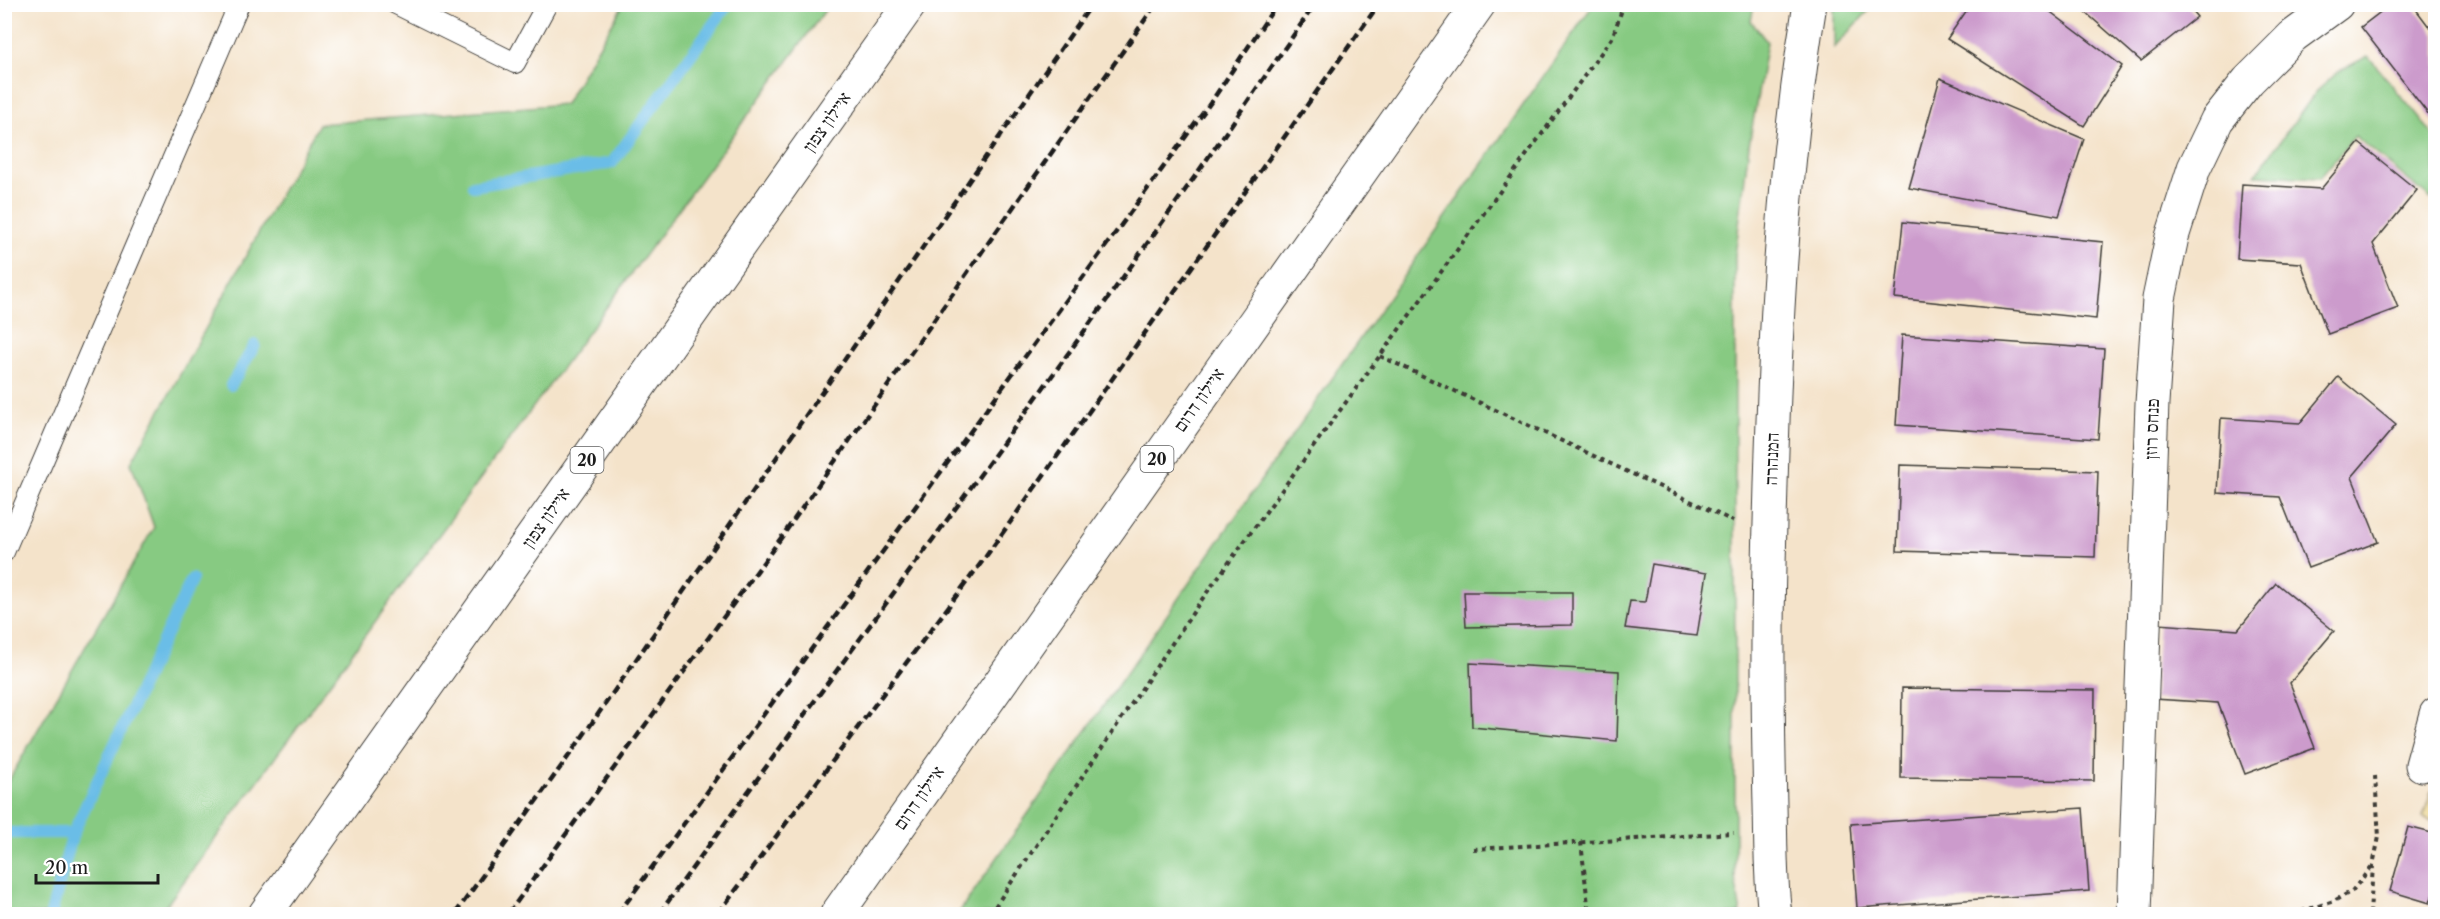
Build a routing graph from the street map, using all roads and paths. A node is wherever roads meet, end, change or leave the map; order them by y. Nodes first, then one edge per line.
1 (239, 4) edge
2 (396, 4) edge
3 (547, 4) edge
4 (910, 4) edge
5 (1479, 4) edge
6 (1623, 4) edge
7 (1810, 4) edge
8 (2337, 4) edge
9 (1380, 356) junction
10 (1769, 538) junction
11 (4, 552) edge
12 (2436, 714) edge
13 (2422, 765) dead end
14 (2375, 776) dead end
15 (1771, 830) junction
16 (1581, 842) junction
17 (1473, 849) dead end
18 (2373, 865) junction
19 (265, 915) edge
20 (837, 915) edge
21 (990, 915) edge
22 (1589, 915) edge
23 (1775, 915) edge
24 (2134, 915) edge
25 (2293, 915) edge
26 (2370, 915) edge

1 - 11 lane
2 - 3 lane
4 - 19 main road, איילון צפון / 20
5 - 20 main road, איילון דרום / 20
6 - 9 path
7 - 10 main road, המנהרה
8 - 24 main road, פנחס רוזן
9 - 10 path
9 - 21 path
10 - 15 main road, המנהרה
12 - 13 main road
14 - 18 path
15 - 16 path
15 - 23 main road, המנהרה
16 - 17 path
16 - 22 path
18 - 25 path
18 - 26 path

